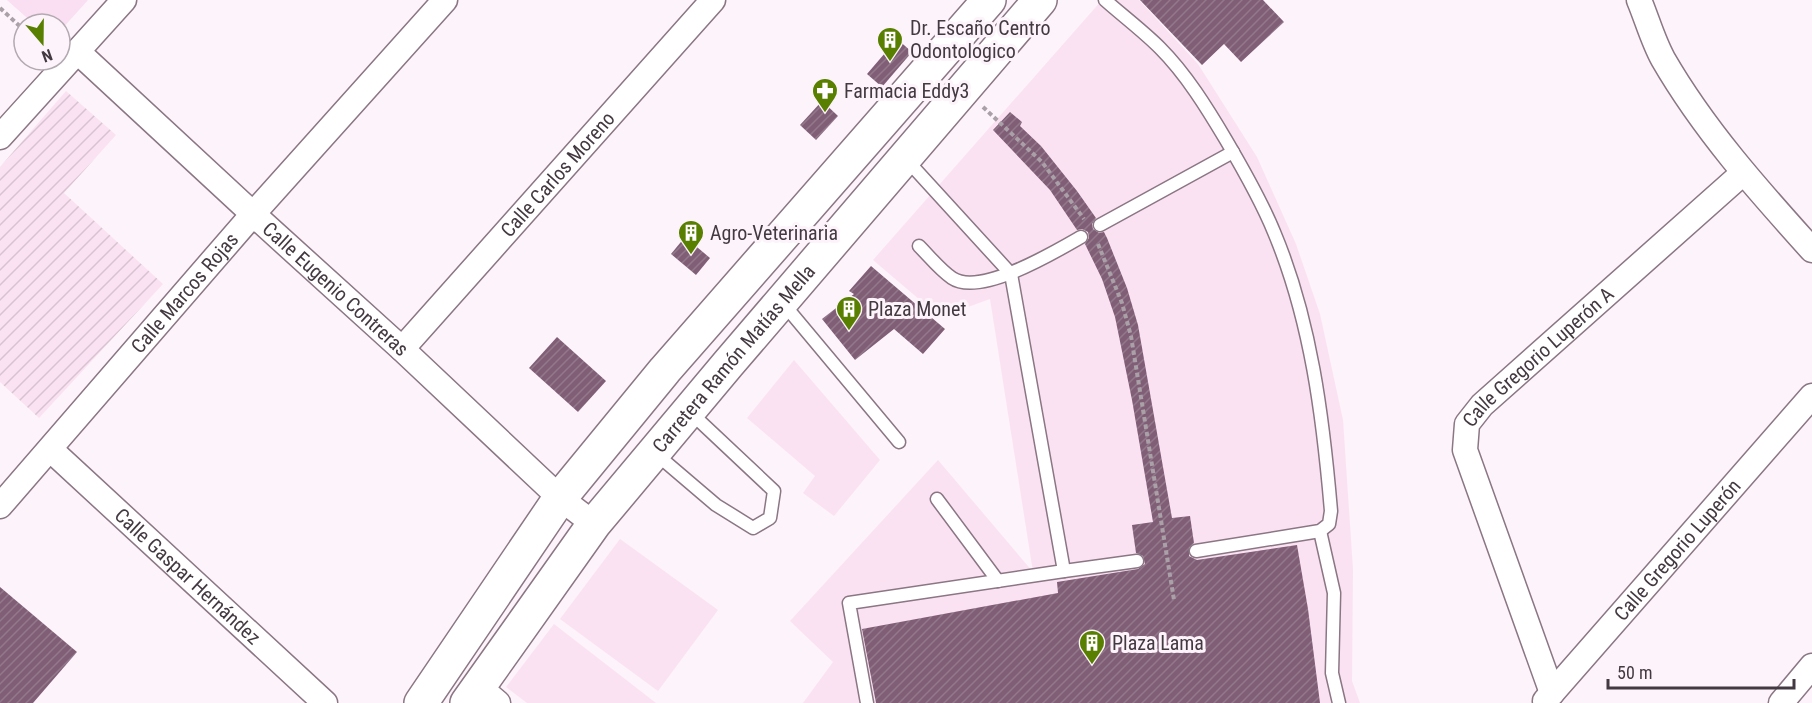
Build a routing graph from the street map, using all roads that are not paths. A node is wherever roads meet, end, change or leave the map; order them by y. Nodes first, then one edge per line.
1 (124, 0) edge
2 (445, 0) edge
3 (713, 0) edge
4 (989, 0) edge
5 (1040, 0) edge
6 (1105, 0) edge
7 (1639, 0) edge
8 (78, 52) junction
9 (0, 137) edge
10 (1233, 152) junction
11 (905, 158) junction
12 (1743, 173) junction
13 (253, 214) junction
14 (1100, 225) dead end
15 (1081, 237) dead end
16 (919, 246) dead end
17 (1812, 250) edge
18 (1011, 274) junction
19 (782, 301) junction
20 (402, 349) junction
21 (1812, 396) edge
22 (689, 411) junction
23 (899, 442) dead end
24 (51, 450) junction
25 (654, 452) junction
26 (560, 498) junction
27 (937, 499) dead end
28 (0, 506) edge
29 (594, 524) junction
30 (1320, 531) junction
31 (1196, 551) dead end
32 (1137, 561) dead end
33 (1064, 571) junction
34 (998, 581) junction
35 (1812, 666) edge
36 (481, 698) edge
37 (1547, 698) edge
38 (325, 703) edge
39 (421, 703) edge
40 (867, 703) edge
41 (1339, 703) edge
42 (1781, 703) edge

1 - 8 street
2 - 13 street, Calle Marcos Rojas
3 - 20 street, Calle Carlos Moreno
4 - 26 main road
5 - 11 main road, Carretera Ramón Matías Mella
6 - 10 lane
7 - 12 street
8 - 9 street
8 - 13 street, Calle Eugenio Contreras
10 - 14 lane
10 - 30 lane
11 - 18 lane
11 - 19 main road, Carretera Ramón Matías Mella
12 - 17 street
12 - 37 street, Calle Gregorio Luperón A
13 - 20 street, Calle Eugenio Contreras
13 - 24 street, Calle Marcos Rojas
15 - 18 lane
16 - 18 lane
18 - 33 lane
19 - 22 main road, Carretera Ramón Matías Mella
19 - 23 lane
20 - 26 street, Calle Eugenio Contreras
21 - 37 street, Calle Gregorio Luperón
22 - 25 main road, Carretera Ramón Matías Mella
22 - 25 lane
24 - 28 street, Calle Marcos Rojas
24 - 38 street, Calle Gaspar Hernández
25 - 29 main road, Carretera Ramón Matías Mella
26 - 29 street, Calle Eugenio Contreras
26 - 39 main road
27 - 34 lane
29 - 36 main road, Carretera Ramón Matías Mella
30 - 31 lane
30 - 41 lane
32 - 33 lane
33 - 34 lane
34 - 40 lane
35 - 42 street

